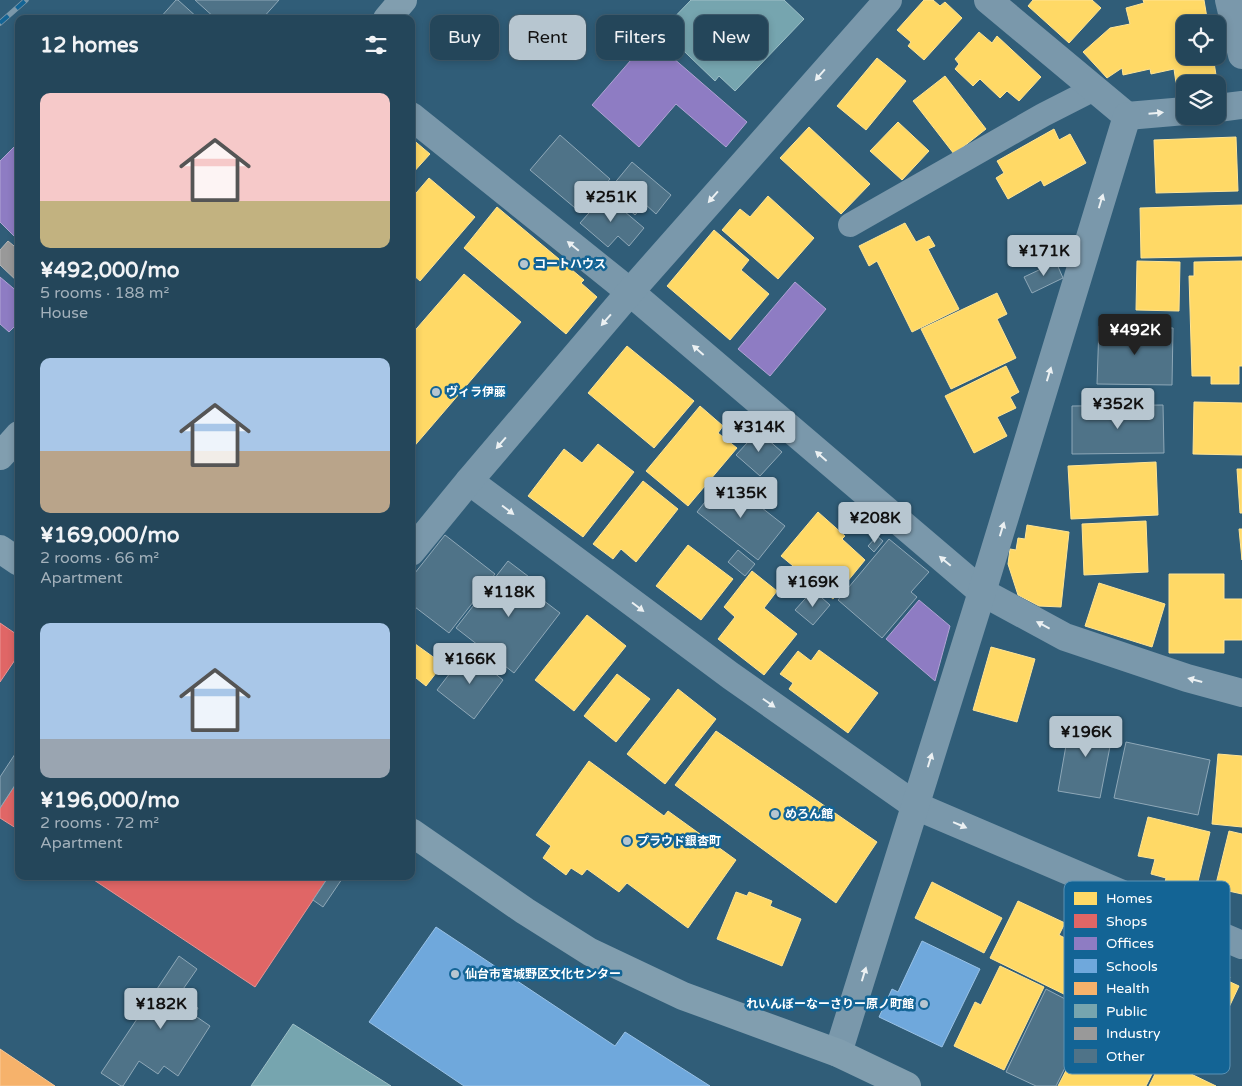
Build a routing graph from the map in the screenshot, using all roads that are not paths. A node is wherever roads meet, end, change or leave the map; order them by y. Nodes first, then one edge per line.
1 (403, 0) edge
2 (888, 0) edge
3 (988, 0) edge
4 (1229, 0) edge
5 (390, 15) edge
6 (1242, 56) edge
7 (1094, 89) junction
8 (1242, 105) edge
9 (1226, 107) edge
10 (1176, 112) edge
11 (1127, 116) junction
12 (415, 119) edge
13 (850, 225) dead end
14 (630, 292) junction
15 (15, 439) edge
16 (0, 456) edge
17 (469, 481) junction
18 (415, 547) edge
19 (0, 549) edge
20 (15, 559) edge
21 (982, 592) junction
22 (1242, 693) edge
23 (916, 806) junction
24 (415, 835) edge
25 (1092, 881) edge
26 (1230, 940) edge
27 (1242, 945) edge
28 (838, 1053) junction
29 (907, 1086) edge

1 - 5 street
2 -> 14 street
3 - 7 street
4 - 6 street
7 - 11 street
7 - 13 lane
8 - 9 street
11 -> 10 street
21 -> 11 street
14 -> 12 street
14 -> 17 street
21 -> 14 street
15 - 16 street
17 - 18 street
17 -> 23 street
19 - 20 street
22 -> 21 street
23 -> 21 street
23 -> 25 street
28 -> 23 street
24 - 28 street
26 -> 27 street
28 - 29 street

